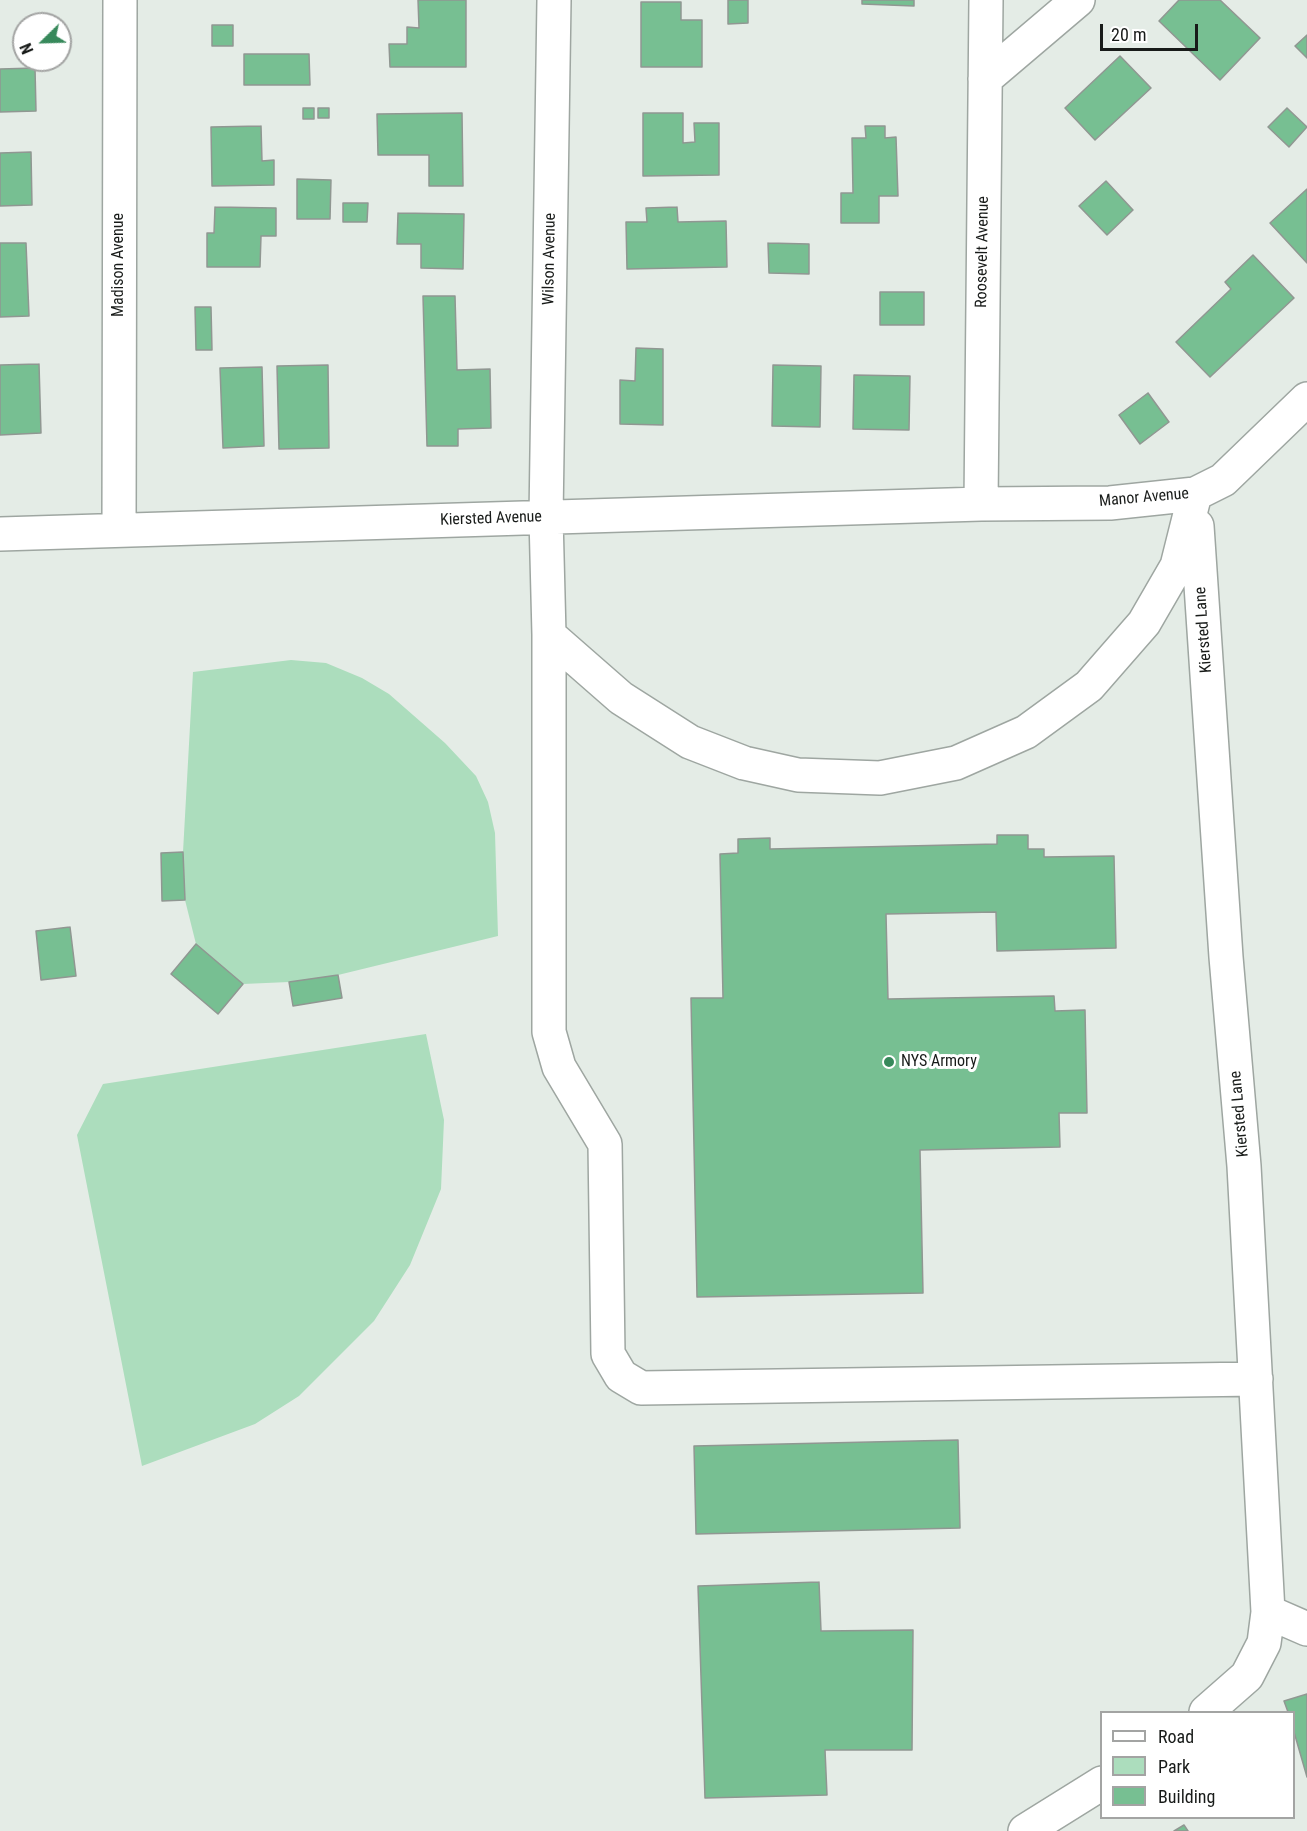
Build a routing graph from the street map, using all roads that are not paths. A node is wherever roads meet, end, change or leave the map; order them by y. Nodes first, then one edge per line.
1 (120, 0) edge
2 (554, 0) edge
3 (986, 0) edge
4 (1078, 0) edge
5 (985, 79) junction
6 (1307, 399) edge
7 (1195, 494) junction
8 (981, 504) junction
9 (546, 517) junction
10 (119, 529) junction
11 (0, 534) edge
12 (549, 635) junction
13 (1256, 1379) junction
14 (1268, 1612) junction
15 (1307, 1629) edge
16 (1208, 1711) edge
17 (1100, 1784) edge
18 (1025, 1831) edge

1 - 10 street, Madison Avenue
2 - 9 street, Wilson Avenue
3 - 5 street, Roosevelt Avenue
4 - 5 street
5 - 8 street, Roosevelt Avenue
6 - 7 street, Manor Avenue
7 - 8 street, Manor Avenue
7 - 12 street
7 - 13 street, Kiersted Lane
8 - 9 street, Kiersted Avenue
9 - 10 street, Kiersted Avenue
9 - 12 street, Wilson Avenue
10 - 11 street, Kiersted Avenue
12 - 13 street, Wilson Avenue
13 - 14 street, Kiersted Lane
14 - 15 street
14 - 16 street, Kiersted Lane
17 - 18 street

